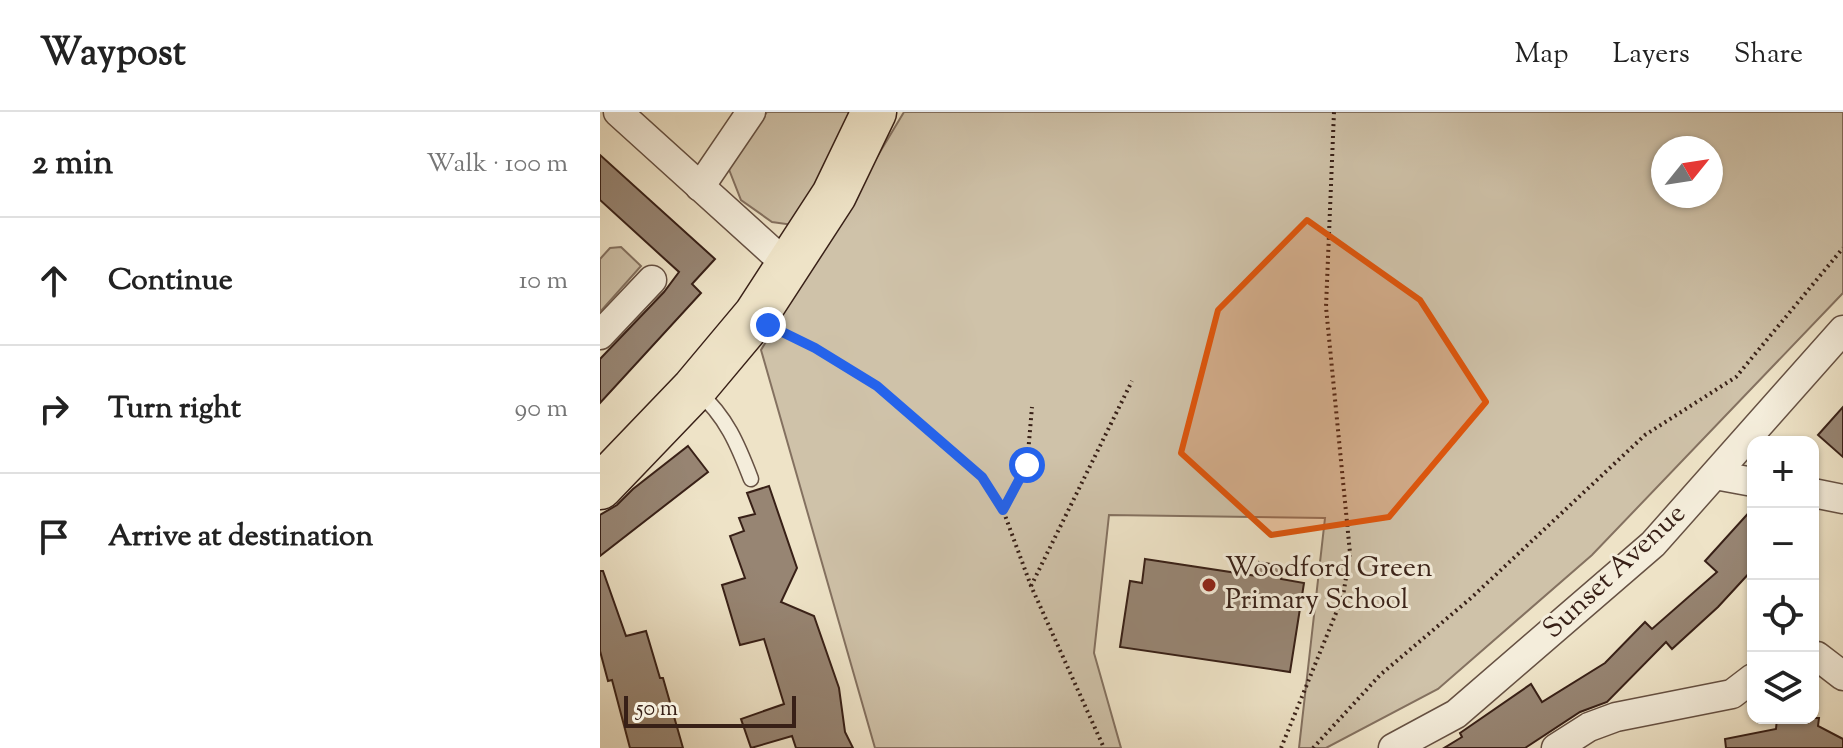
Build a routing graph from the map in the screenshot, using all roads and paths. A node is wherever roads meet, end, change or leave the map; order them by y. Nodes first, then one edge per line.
1 (618, 112) edge
2 (751, 112) edge
3 (874, 112) edge
4 (1334, 112) edge
5 (700, 187) junction
6 (1843, 248) edge
7 (788, 266) junction
8 (652, 280) dead end
9 (774, 330) dead end
10 (1843, 330) edge
11 (600, 335) edge
12 (1132, 381) dead end
13 (694, 389) junction
14 (1032, 407) dead end
15 (1715, 475) junction
16 (751, 479) dead end
17 (1747, 481) edge
18 (600, 487) edge
19 (1819, 494) edge
20 (1843, 499) edge
21 (1003, 510) junction
22 (1031, 586) junction
23 (1819, 658) edge
24 (1843, 676) edge
25 (1747, 683) edge
26 (1104, 748) edge
27 (1281, 748) edge
28 (1313, 748) edge
29 (1393, 748) edge
30 (1556, 748) edge

1 - 5 street
2 - 5 street
3 - 7 main road
4 - 27 path
5 - 7 street
6 - 28 path
7 - 13 main road
8 - 11 street
9 - 21 path
10 - 15 street, Sunset Avenue
12 - 22 path
13 - 16 lane
13 - 18 main road
14 - 21 path
15 - 17 street
15 - 29 street, Sunset Avenue
19 - 20 street
21 - 22 path
22 - 26 path
23 - 24 street
25 - 30 street

